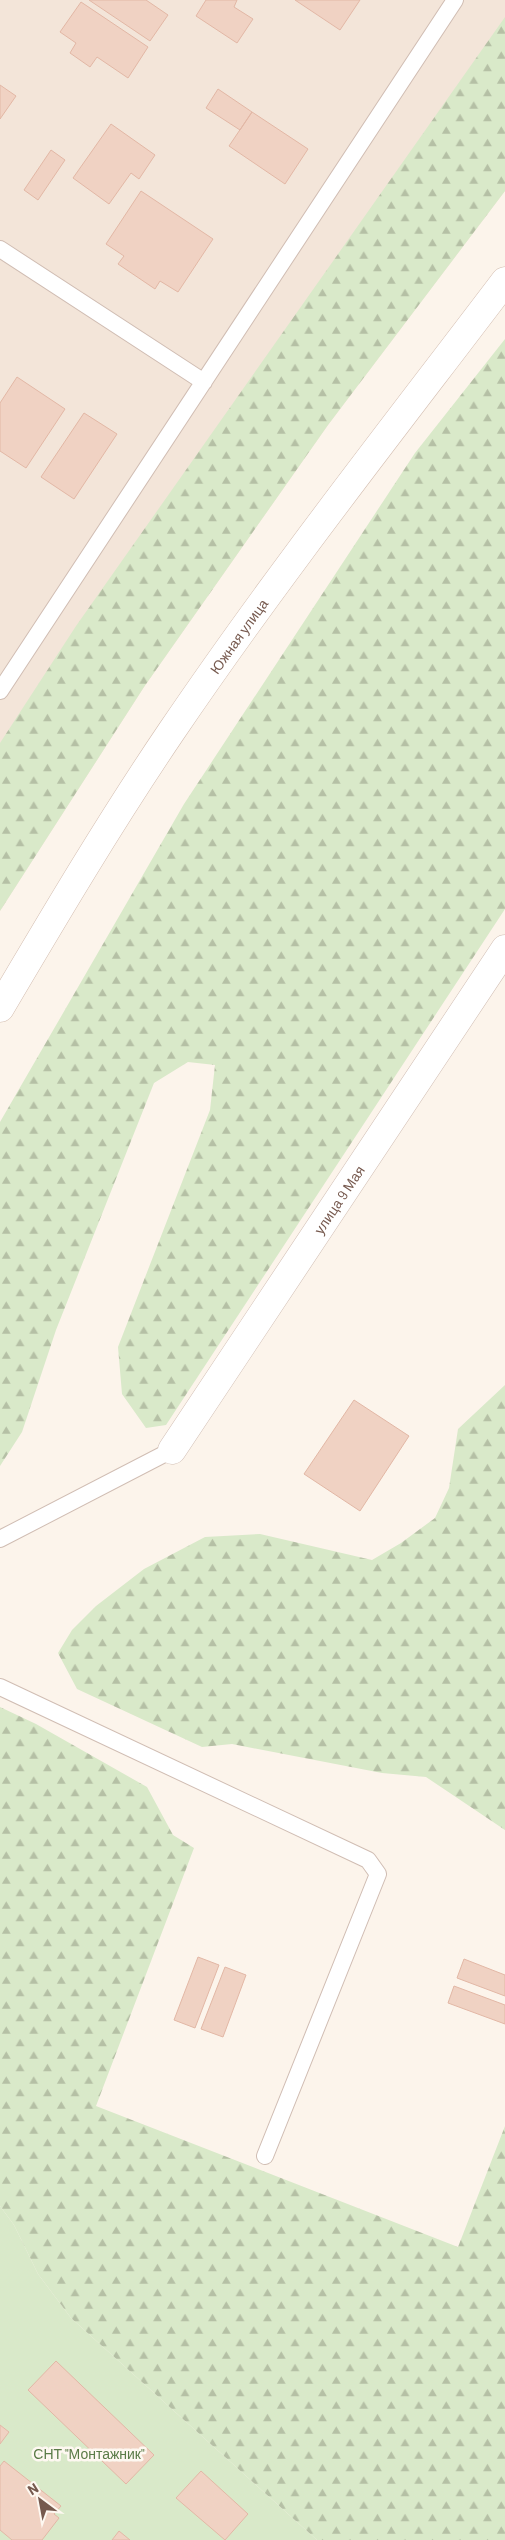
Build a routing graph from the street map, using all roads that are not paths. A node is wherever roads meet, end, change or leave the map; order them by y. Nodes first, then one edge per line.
1 (455, 0) edge
2 (0, 249) edge
3 (505, 281) edge
4 (204, 382) junction
5 (0, 691) edge
6 (505, 949) edge
7 (0, 1008) edge
8 (172, 1450) joint
9 (0, 1539) edge
10 (0, 1687) edge
11 (266, 2156) dead end

1 - 4 lane
2 - 4 lane
3 - 7 main road, Южная улица
4 - 5 lane
6 - 8 main road, улица 9 Мая
8 - 9 lane
10 - 11 lane

